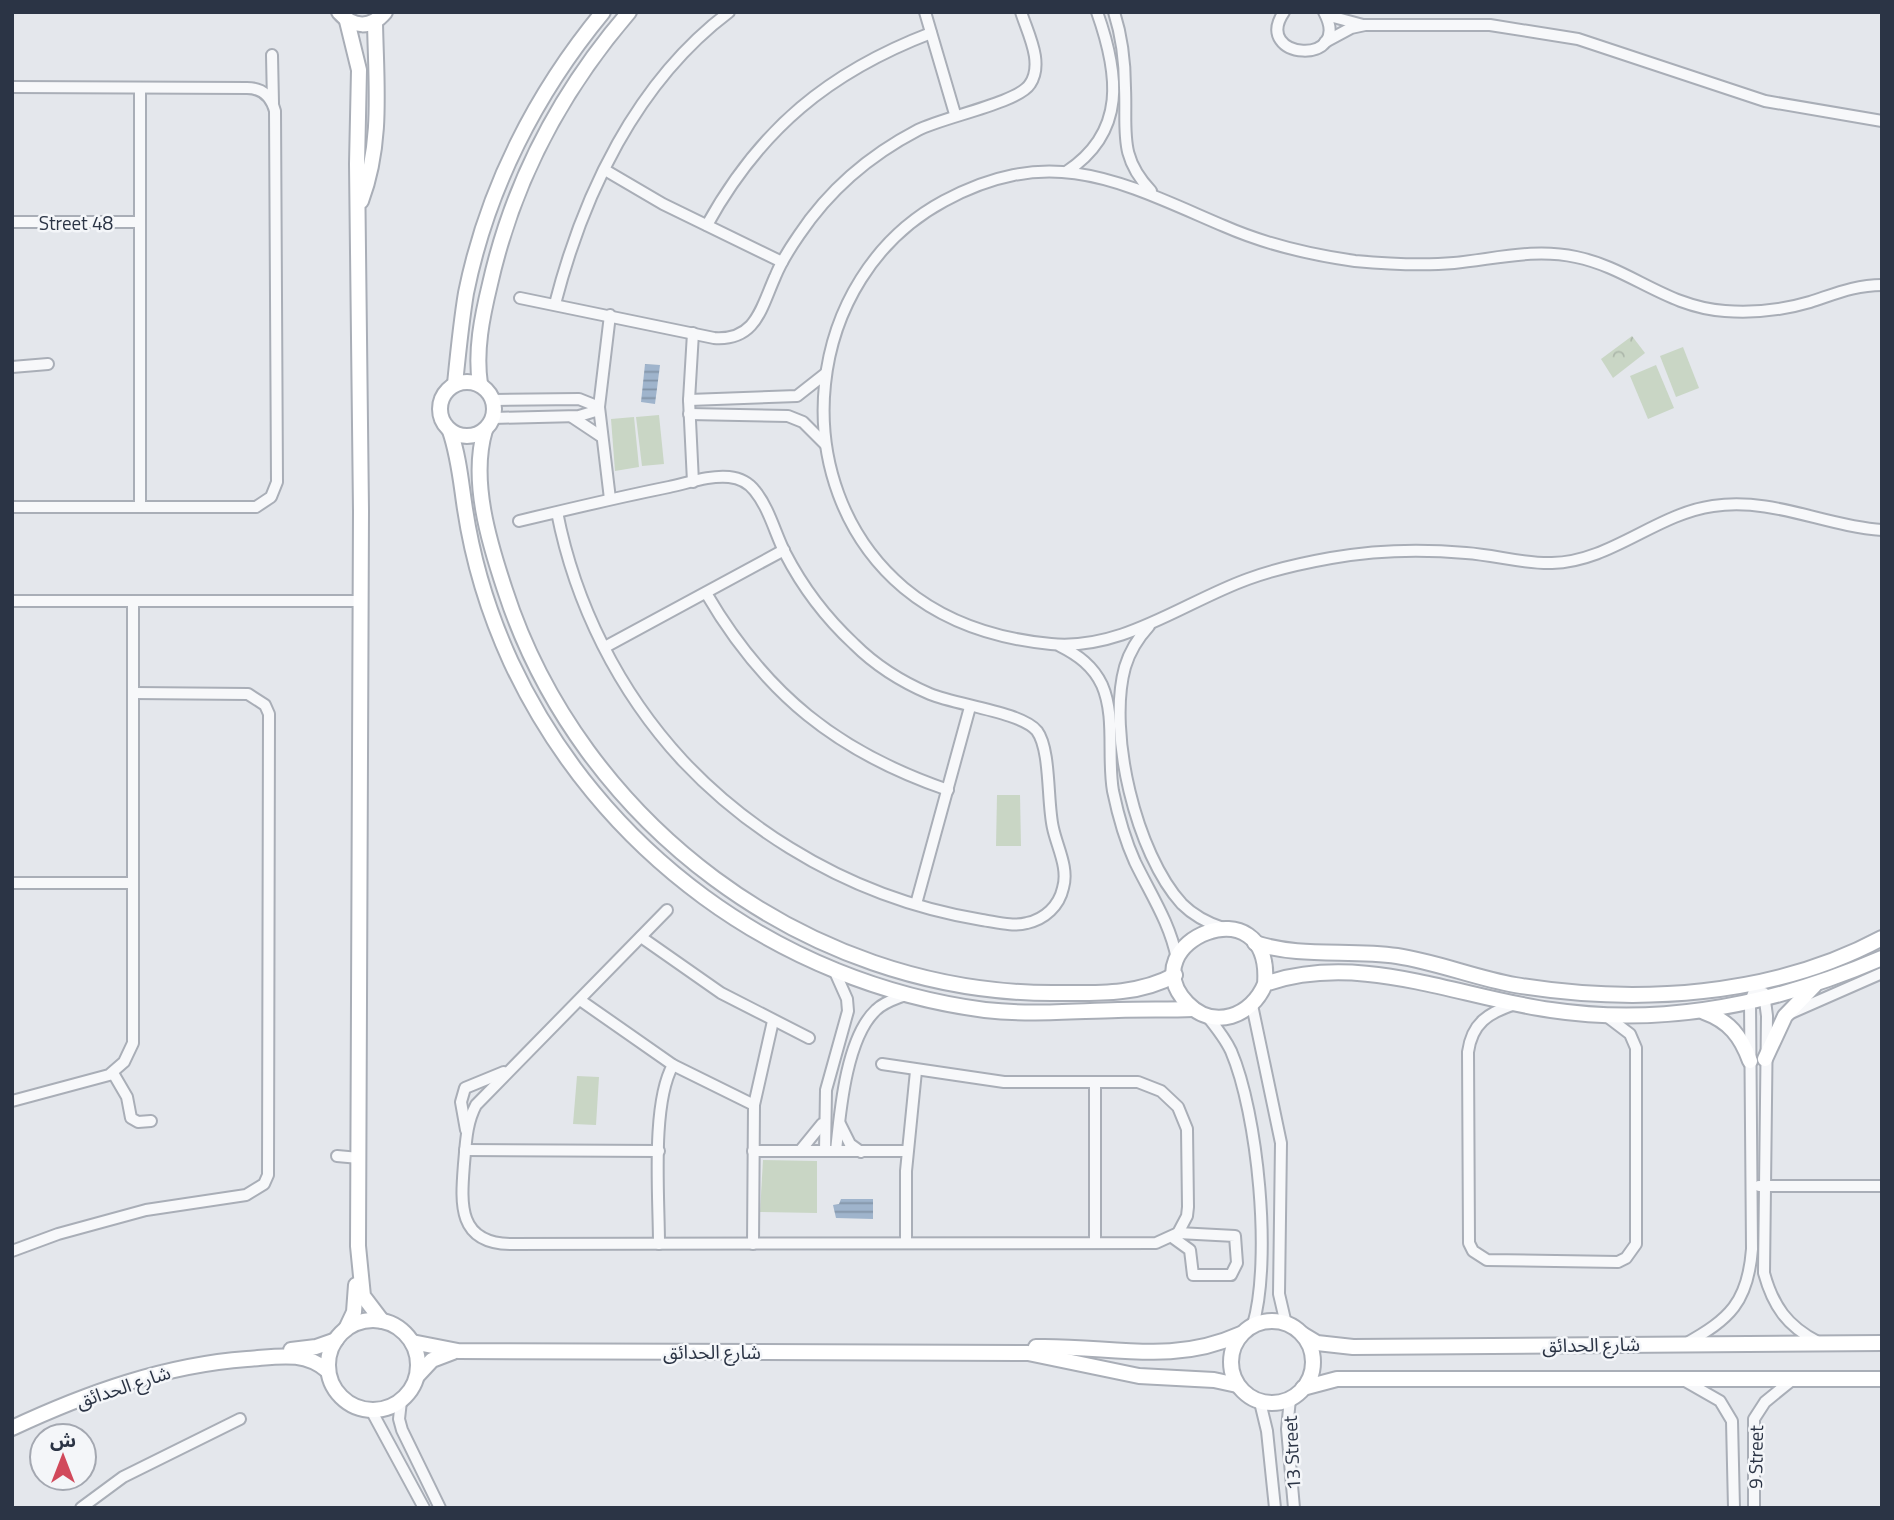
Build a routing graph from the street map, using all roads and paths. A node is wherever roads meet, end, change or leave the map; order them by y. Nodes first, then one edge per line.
1 (603, 12) edge
2 (629, 12) edge
3 (729, 12) edge
4 (925, 12) edge
5 (1021, 12) edge
6 (1097, 12) edge
7 (1114, 12) edge
8 (1284, 12) edge
9 (1474, 12) edge
10 (1489, 12) edge
11 (1325, 14) edge
12 (341, 15) edge
13 (380, 17) edge
14 (1472, 24) junction
15 (1365, 25) junction
16 (1490, 25) junction
17 (931, 33) junction
18 (1325, 42) junction
19 (272, 55) dead end
20 (12, 87) edge
21 (140, 88) junction
22 (273, 103) junction
23 (955, 114) junction
24 (1882, 121) edge
25 (605, 170) junction
26 (1066, 172) junction
27 (1153, 193) junction
28 (359, 209) junction
29 (12, 222) edge
30 (139, 222) junction
31 (707, 225) junction
32 (782, 262) junction
33 (1882, 285) edge
34 (520, 298) dead end
35 (555, 304) junction
36 (610, 316) junction
37 (693, 333) junction
38 (48, 364) dead end
39 (12, 367) edge
40 (825, 374) junction
41 (689, 378) junction
42 (601, 381) junction
43 (455, 384) junction
44 (480, 384) junction
45 (568, 398) junction
46 (549, 399) junction
47 (717, 399) junction
48 (738, 399) junction
49 (493, 400) junction
50 (689, 400) junction
51 (599, 409) junction
52 (689, 414) junction
53 (715, 415) junction
54 (737, 415) junction
55 (548, 416) junction
56 (570, 416) junction
57 (489, 424) junction
58 (450, 431) junction
59 (690, 436) junction
60 (603, 437) junction
61 (825, 444) junction
62 (693, 482) junction
63 (610, 499) junction
64 (140, 506) junction
65 (12, 507) edge
66 (556, 512) junction
67 (519, 521) dead end
68 (1882, 530) edge
69 (784, 550) junction
70 (706, 593) junction
71 (12, 601) edge
72 (360, 601) junction
73 (133, 602) junction
74 (1154, 621) junction
75 (1058, 645) junction
76 (605, 647) junction
77 (134, 694) junction
78 (970, 707) junction
79 (948, 790) junction
80 (12, 883) edge
81 (133, 883) junction
82 (916, 904) junction
83 (667, 910) dead end
84 (1223, 928) junction
85 (641, 937) junction
86 (1882, 938) edge
87 (1255, 943) junction
88 (1882, 958) edge
89 (1176, 967) junction
90 (1853, 971) junction
91 (1882, 971) edge
92 (835, 972) junction
93 (1265, 984) junction
94 (1818, 984) junction
95 (1759, 987) junction
96 (905, 995) junction
97 (580, 1000) junction
98 (1750, 1002) junction
99 (1515, 1004) junction
100 (1252, 1006) junction
101 (1193, 1009) junction
102 (1702, 1011) junction
103 (1605, 1015) junction
104 (1207, 1016) junction
105 (1786, 1016) junction
106 (773, 1021) junction
107 (809, 1038) dead end
108 (1765, 1059) junction
109 (1750, 1061) junction
110 (882, 1064) dead end
111 (673, 1065) junction
112 (508, 1071) junction
113 (916, 1071) junction
114 (113, 1073) junction
115 (1095, 1084) junction
116 (824, 1100) junction
117 (12, 1101) edge
118 (842, 1101) junction
119 (754, 1105) junction
120 (839, 1120) junction
121 (151, 1121) dead end
122 (823, 1121) junction
123 (466, 1133) junction
124 (465, 1150) junction
125 (659, 1151) junction
126 (753, 1151) junction
127 (800, 1151) junction
128 (830, 1151) junction
129 (907, 1151) junction
130 (861, 1152) junction
131 (337, 1156) dead end
132 (359, 1158) junction
133 (1765, 1164) junction
134 (1751, 1185) junction
135 (1765, 1185) junction
136 (1794, 1185) junction
137 (1882, 1186) edge
138 (1175, 1235) junction
139 (905, 1243) junction
140 (1095, 1243) junction
141 (659, 1244) junction
142 (753, 1244) junction
143 (358, 1246) junction
144 (12, 1251) edge
145 (382, 1321) junction
146 (1286, 1324) junction
147 (1247, 1330) junction
148 (1302, 1334) junction
149 (341, 1335) junction
150 (412, 1342) junction
151 (1820, 1343) junction
152 (1882, 1343) edge
153 (1685, 1344) junction
154 (458, 1351) junction
155 (965, 1351) junction
156 (239, 1359) junction
157 (328, 1371) junction
158 (418, 1375) junction
159 (1882, 1378) edge
160 (1682, 1380) junction
161 (1792, 1380) junction
162 (1237, 1385) junction
163 (1303, 1388) junction
164 (1290, 1399) junction
165 (401, 1401) junction
166 (1260, 1402) junction
167 (371, 1410) junction
168 (240, 1419) dead end
169 (12, 1429) edge
170 (81, 1508) edge
171 (424, 1508) edge
172 (440, 1508) edge
173 (1275, 1508) edge
174 (1294, 1508) edge
175 (1734, 1508) edge
176 (1754, 1508) edge

1 - 43 street
2 - 44 street
3 - 25 street
4 - 17 street
5 - 23 street
6 - 26 street
7 - 27 street
8 - 18 street
9 - 14 street
10 - 16 street
11 - 15 street
11 - 18 street
12 - 13 street
12 - 28 street
13 - 28 street
14 - 15 street
14 - 16 street
15 - 18 street
16 - 24 street
17 - 23 street
17 - 31 street
19 - 22 street
20 - 21 street
21 - 22 street
21 - 30 street
22 - 64 street
23 - 32 street
25 - 31 street
25 - 35 street
26 - 27 street
26 - 40 street
27 - 33 street
28 - 72 street
29 - 30 street, Street 48
30 - 64 street
31 - 32 street
32 - 37 street
34 - 35 street
35 - 36 street
36 - 37 street
36 - 42 street
37 - 41 street
38 - 39 street
40 - 48 street
40 - 61 street
41 - 47 street
41 - 50 street
42 - 45 street
42 - 51 street
43 - 44 street
43 - 58 street
44 - 49 street
45 - 46 street
45 - 51 street
46 - 49 street
46 - 55 street
47 - 48 street
47 - 50 street
48 - 54 street
49 - 57 street
50 - 52 street
51 - 56 street
51 - 60 street
52 - 53 street
52 - 59 street
53 - 54 street
53 - 59 street
54 - 61 street
55 - 56 street
55 - 57 street
56 - 60 street
57 - 58 street
57 - 89 street
58 - 92 street
59 - 62 street
60 - 63 street
61 - 75 street
62 - 63 street
62 - 69 street
63 - 66 street
64 - 65 street
66 - 67 street
66 - 76 street
68 - 74 street
69 - 70 street
69 - 78 street
70 - 76 street
70 - 79 street
71 - 73 street
72 - 73 street
72 - 132 street
73 - 77 street
74 - 75 street
74 - 84 street
75 - 89 street
76 - 82 street
77 - 81 street
77 - 144 street
78 - 79 street
78 - 82 street
79 - 82 street
80 - 81 street
81 - 114 street
83 - 85 street
84 - 87 street
84 - 89 street
85 - 97 street
85 - 106 street
86 - 95 street
87 - 93 street
87 - 95 street
88 - 90 street
89 - 101 street
90 - 91 street
90 - 94 street
91 - 105 street
92 - 96 street
92 - 116 street
93 - 99 street
93 - 100 street
94 - 95 street
94 - 105 street
95 - 98 street
95 - 108 street
96 - 101 street
96 - 118 street
97 - 111 street
97 - 112 street
98 - 102 street
98 - 109 street
99 - 103 street
99 - 103 street
100 - 104 street
100 - 146 street
101 - 104 street
102 - 103 street
102 - 109 street
104 - 147 street
105 - 108 street
106 - 107 street
106 - 119 street
108 - 133 street
109 - 134 street
110 - 113 street
111 - 119 street
111 - 125 street
112 - 123 street
112 - 123 street
113 - 115 street
113 - 129 street
114 - 117 street
114 - 121 street
115 - 138 street
115 - 140 street
116 - 118 street
116 - 122 street
118 - 120 street
119 - 126 street
120 - 128 street
120 - 130 street
122 - 127 street
122 - 128 street
123 - 124 street
124 - 125 street
124 - 141 street
125 - 141 street
126 - 127 street
126 - 142 street
127 - 128 street
128 - 130 street
129 - 130 street
129 - 139 street
131 - 132 street
132 - 143 street
133 - 135 street
133 - 136 street
134 - 135 street
134 - 153 street
135 - 136 street
135 - 151 street
136 - 137 street
138 - 138 street
138 - 140 street
139 - 140 street
139 - 142 street
141 - 142 street
143 - 145 street
143 - 149 street
145 - 149 street
145 - 150 street
146 - 147 street
146 - 148 street
147 - 155 street, شارع الحدائق
147 - 162 street
148 - 153 street, شارع الحدائق
148 - 163 street
149 - 156 street
149 - 157 street
150 - 154 street
150 - 158 street
151 - 152 street, شارع الحدائق
151 - 153 street, شارع الحدائق
154 - 155 street, شارع الحدائق
154 - 158 street
155 - 162 street, شارع الحدائق
156 - 157 street
156 - 169 street, شارع الحدائق
157 - 167 street
158 - 165 street
159 - 161 street, شارع الحدائق
160 - 161 street, شارع الحدائق
160 - 163 street, شارع الحدائق
160 - 175 street, 9 Street
161 - 176 street, 9 Street
162 - 166 street
163 - 164 street
164 - 166 street
164 - 174 street, 13 Street
165 - 167 street
165 - 172 street
166 - 173 street, 13 Street
167 - 171 street
168 - 170 street

